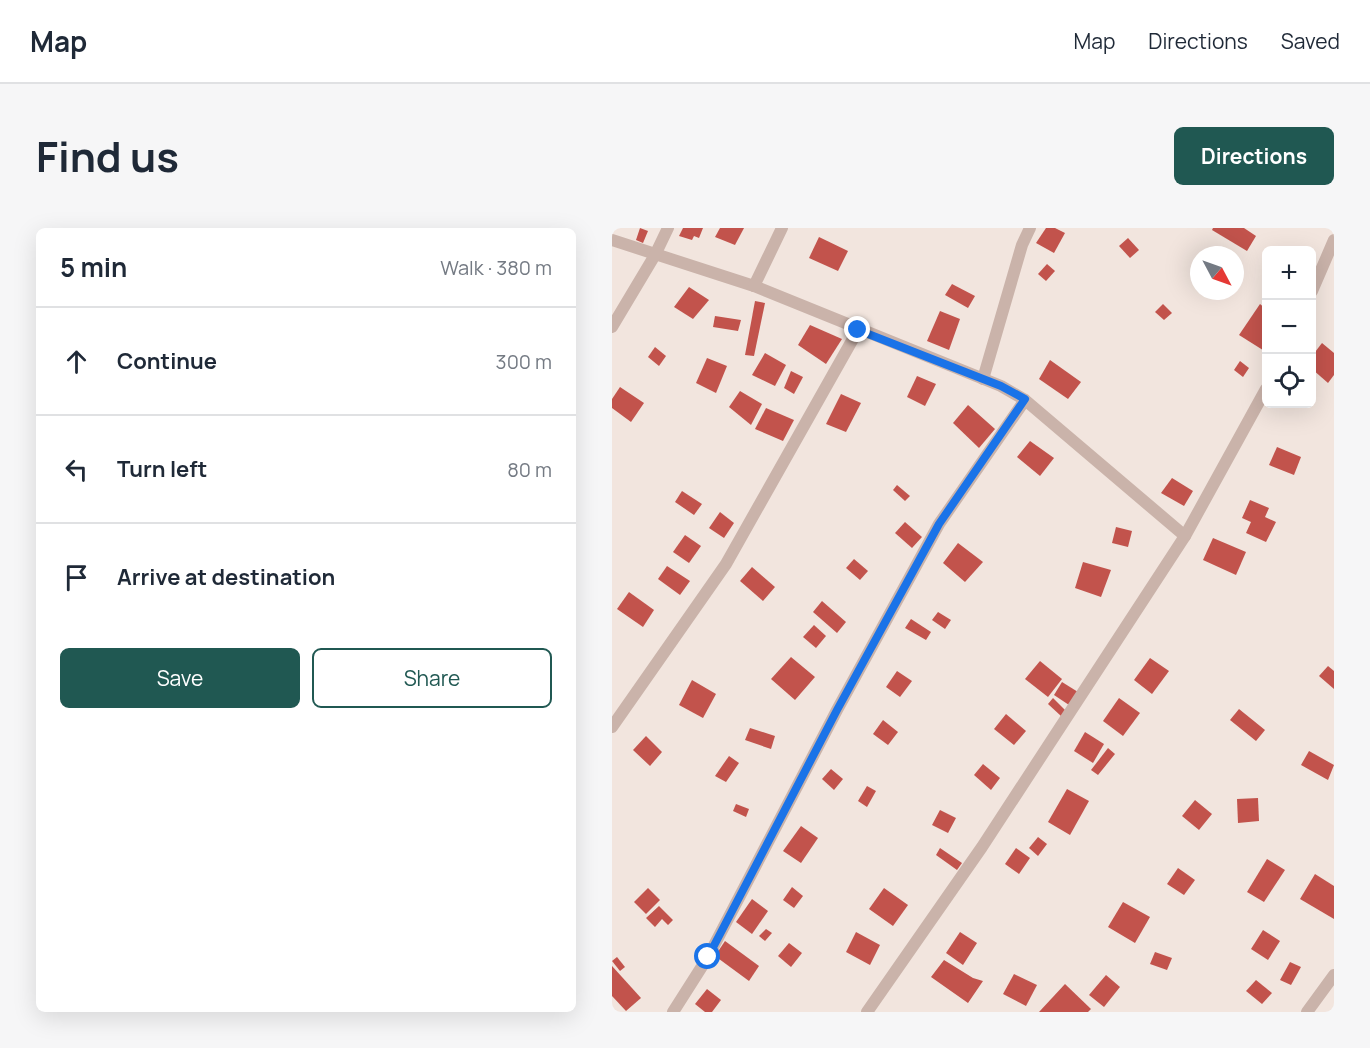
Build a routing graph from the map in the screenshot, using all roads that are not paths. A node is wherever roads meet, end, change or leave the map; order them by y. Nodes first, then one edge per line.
1 (668, 228) edge
2 (782, 228) edge
3 (1030, 228) edge
4 (612, 240) edge
5 (1333, 247) edge
6 (655, 255) junction
7 (1316, 281) edge
8 (754, 286) junction
9 (612, 327) edge
10 (858, 330) junction
11 (983, 379) junction
12 (1262, 396) edge
13 (1025, 399) junction
14 (1185, 536) junction
15 (612, 727) edge
16 (1334, 975) edge
17 (672, 1012) edge
18 (867, 1012) edge
19 (1307, 1012) edge

1 - 6 street
2 - 8 street
3 - 11 street
4 - 6 street
5 - 7 street
6 - 8 street
6 - 9 street
8 - 10 street
10 - 11 street
10 - 15 street
11 - 13 street
12 - 14 street
13 - 14 street
13 - 17 street
14 - 18 street
16 - 19 street

